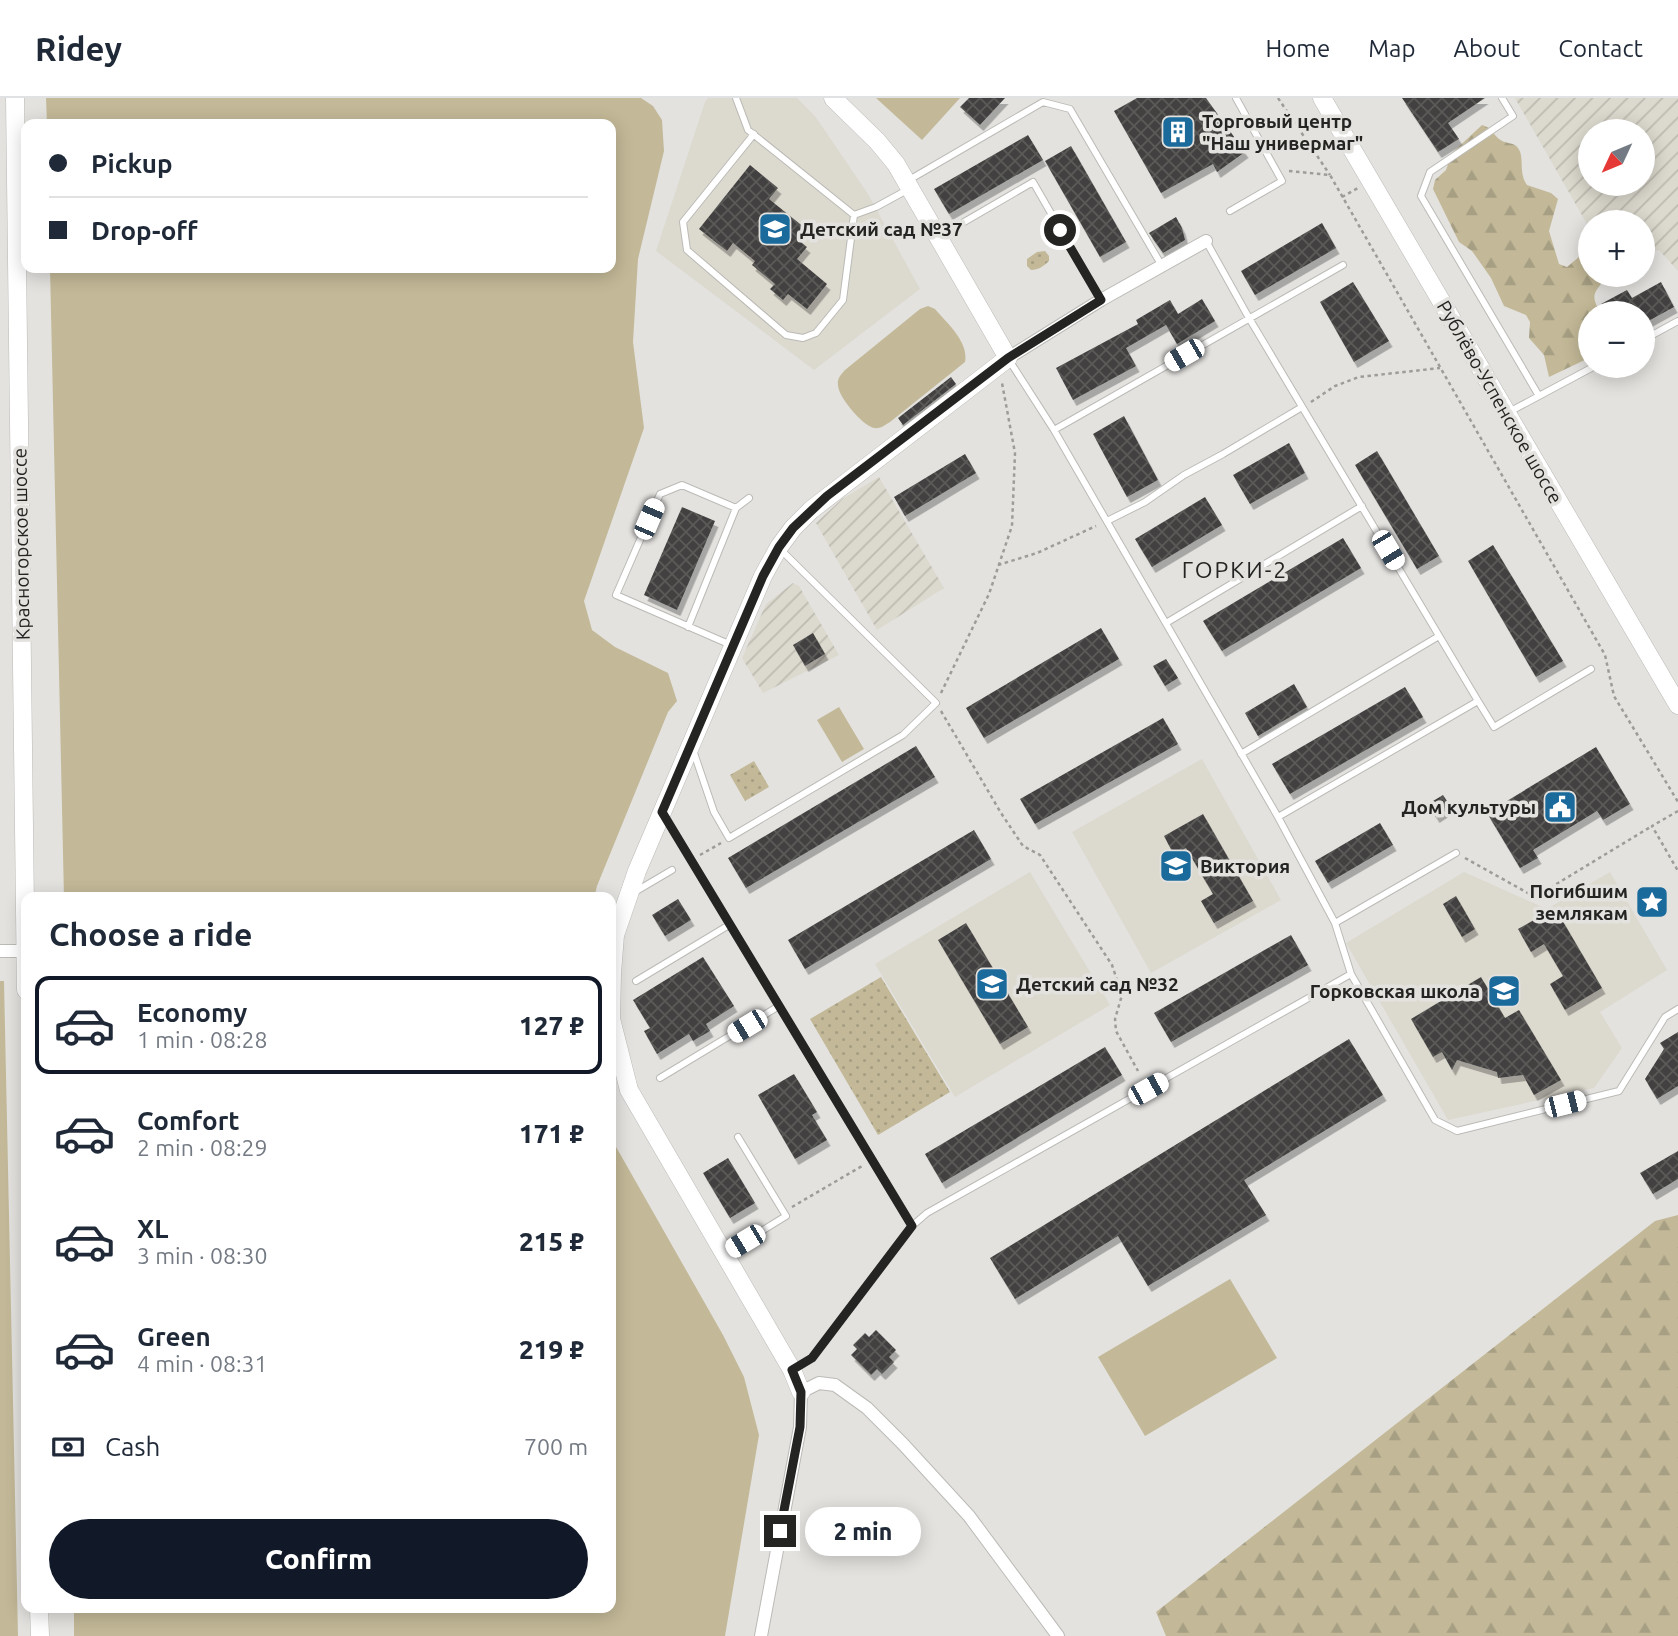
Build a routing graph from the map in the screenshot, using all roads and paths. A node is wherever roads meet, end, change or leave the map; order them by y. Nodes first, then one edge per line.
1 (15, 98) edge
2 (736, 98) edge
3 (833, 98) edge
4 (1236, 98) edge
5 (1278, 98) edge
6 (1322, 98) edge
7 (1502, 98) edge
8 (754, 134) junction
9 (1276, 169) junction
10 (1330, 175) junction
11 (1364, 184) dead end
12 (909, 185) junction
13 (1342, 197) junction
14 (1230, 211) dead end
15 (854, 215) junction
16 (938, 236) junction
17 (1206, 241) joint
18 (1343, 265) dead end
19 (1162, 266) junction
20 (1101, 300) junction
21 (1249, 318) junction
22 (1678, 321) edge
23 (1655, 333) edge
24 (1001, 363) junction
25 (1440, 368) junction
26 (1578, 375) edge
27 (1539, 396) junction
28 (1302, 407) junction
29 (1507, 413) junction
30 (1054, 430) junction
31 (749, 498) dead end
32 (1362, 506) junction
33 (736, 508) junction
34 (1107, 521) junction
35 (779, 547) junction
36 (998, 565) junction
37 (1166, 623) junction
38 (688, 626) junction
39 (1439, 636) junction
40 (733, 646) junction
41 (1591, 670) dead end
42 (1478, 701) junction
43 (936, 703) junction
44 (1678, 705) edge
45 (691, 743) junction
46 (1241, 754) junction
47 (1678, 802) edge
48 (1678, 811) edge
49 (662, 812) junction
50 (1278, 817) junction
51 (1652, 826) junction
52 (1456, 853) joint
53 (1676, 864) edge
54 (672, 870) dead end
55 (1678, 871) edge
56 (25, 892) edge
57 (629, 896) junction
58 (1335, 923) junction
59 (729, 925) junction
60 (616, 932) edge
61 (0, 951) edge
62 (21, 951) edge
63 (1351, 974) junction
64 (636, 981) dead end
65 (779, 1006) junction
66 (1678, 1009) edge
67 (616, 1038) edge
68 (1138, 1071) dead end
69 (660, 1078) dead end
70 (738, 1137) dead end
71 (872, 1160) junction
72 (783, 1213) junction
73 (912, 1226) junction
74 (724, 1254) junction
75 (792, 1370) junction
76 (801, 1392) junction
77 (39, 1613) edge
78 (40, 1636) edge
79 (761, 1636) edge
80 (1058, 1636) edge

1 - 56 street, Красногорское шоссе
2 - 8 lane
3 - 12 street
4 - 9 lane
5 - 10 path
6 - 29 street, Рублёво-Успенское шоссе
7 - 27 lane
8 - 15 lane
8 - 15 lane
9 - 10 path
9 - 14 lane
10 - 13 path
11 - 13 path
12 - 15 lane
12 - 16 street
12 - 19 lane
13 - 25 path
16 - 20 lane
16 - 24 street
17 - 19 street
17 - 21 lane
18 - 21 lane
19 - 20 street
20 - 24 street
21 - 28 lane
21 - 30 lane
22 - 23 lane
24 - 30 lane
24 - 35 street
24 - 36 path
25 - 28 path
25 - 47 path
26 - 27 lane
27 - 29 lane
28 - 32 lane
28 - 34 lane
29 - 44 street, Рублёво-Успенское шоссе
30 - 34 lane
31 - 33 lane
32 - 37 lane
32 - 39 lane
33 - 38 lane
33 - 38 lane
34 - 36 path
34 - 37 lane
35 - 40 street
35 - 43 lane
36 - 43 path
37 - 46 lane
38 - 40 lane
39 - 42 lane
39 - 46 lane
40 - 45 street
41 - 42 lane
42 - 50 lane
43 - 45 lane
43 - 68 path
45 - 49 street
46 - 50 lane
48 - 51 path
49 - 57 street
49 - 59 lane
50 - 58 lane
51 - 52 path
51 - 53 path
52 - 58 lane
53 - 55 path
54 - 57 lane
57 - 60 street
58 - 63 lane
59 - 64 lane
59 - 65 lane
61 - 62 street
63 - 66 lane
63 - 73 lane
65 - 69 lane
65 - 71 lane
67 - 74 street
70 - 72 lane
71 - 72 path
71 - 73 lane
72 - 74 lane
73 - 75 lane
74 - 75 street
75 - 76 street
76 - 79 street
76 - 80 street
77 - 78 street

